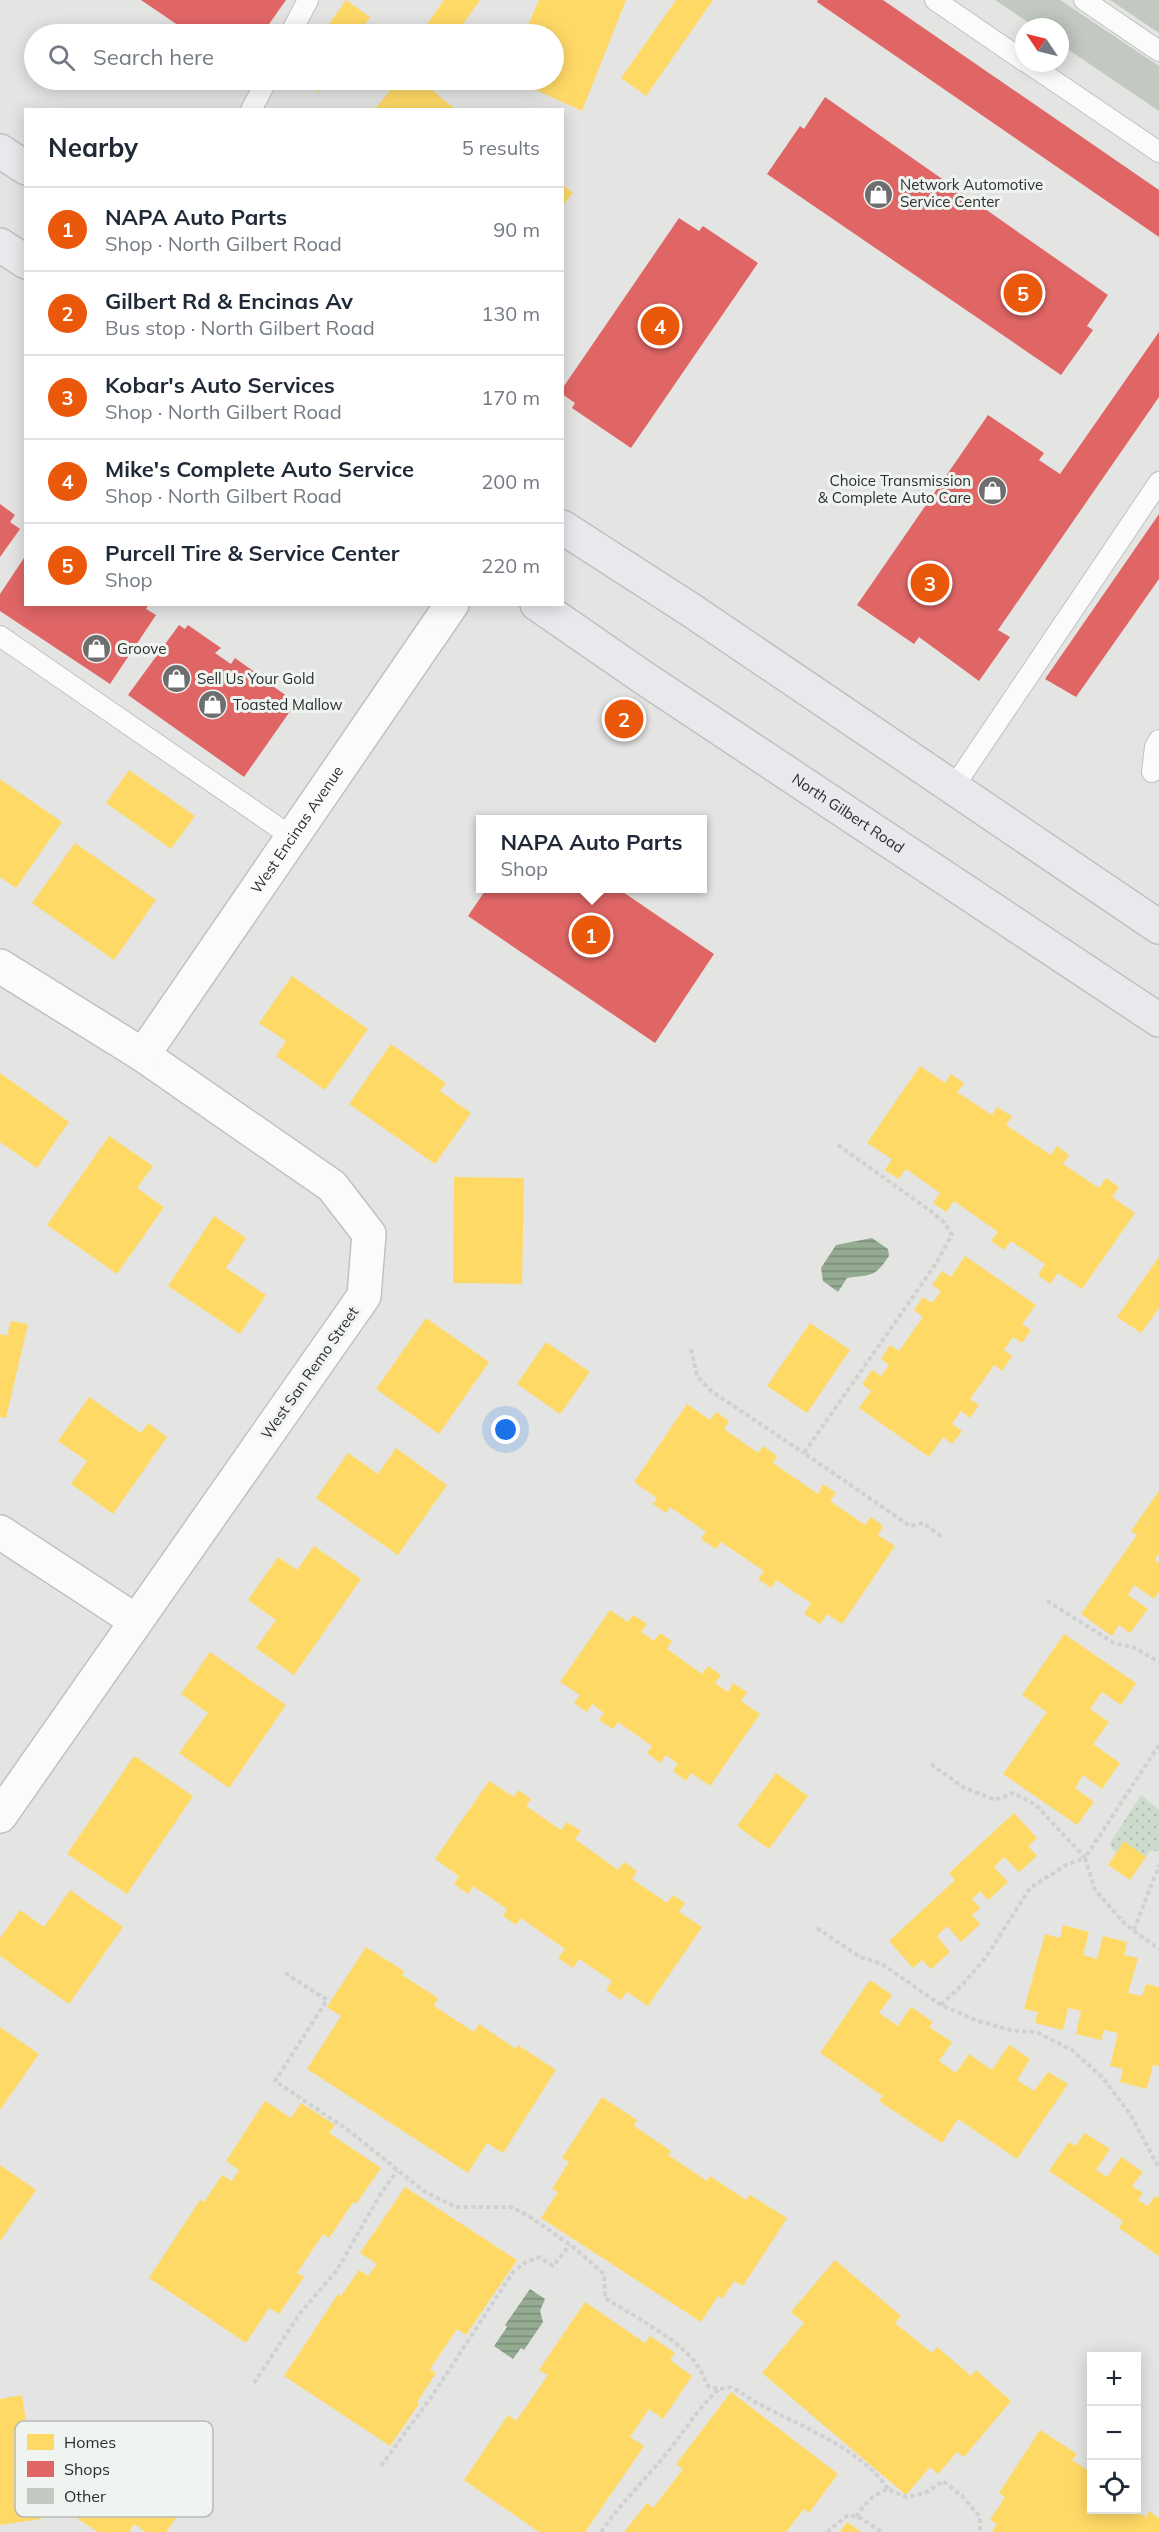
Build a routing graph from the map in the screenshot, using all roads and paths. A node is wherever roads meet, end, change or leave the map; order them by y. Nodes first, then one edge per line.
1 (308, 0) edge
2 (934, 0) edge
3 (1084, 0) edge
4 (295, 24) edge
5 (1159, 51) edge
6 (1015, 55) edge
7 (1041, 72) edge
8 (262, 90) edge
9 (252, 108) edge
10 (0, 151) edge
11 (1159, 152) edge
12 (24, 167) edge
13 (0, 246) edge
14 (24, 261) edge
15 (1159, 482) edge
16 (564, 528) edge
17 (451, 606) edge
18 (540, 606) edge
19 (0, 636) edge
20 (1159, 740) edge
21 (1152, 772) dead end
22 (953, 788) junction
23 (292, 837) junction
24 (1159, 927) edge
25 (0, 966) edge
26 (1159, 1020) edge
27 (144, 1055) junction
28 (838, 1145) dead end
29 (691, 1349) dead end
30 (804, 1453) junction
31 (0, 1532) edge
32 (942, 1537) dead end
33 (1047, 1601) dead end
34 (136, 1622) junction
35 (1159, 1662) edge
36 (1159, 1745) edge
37 (931, 1764) dead end
38 (0, 1816) edge
39 (1084, 1858) junction
40 (1159, 1865) edge
41 (817, 1928) dead end
42 (1134, 1930) junction
43 (1159, 1949) edge
44 (285, 1973) dead end
45 (941, 2005) junction
46 (1159, 2168) edge
47 (397, 2171) junction
48 (570, 2245) junction
49 (254, 2383) dead end
50 (720, 2389) junction
51 (381, 2466) dead end
52 (888, 2489) junction
53 (856, 2517) junction
54 (601, 2532) edge
55 (827, 2532) edge
56 (882, 2532) edge
57 (980, 2532) edge

1 - 4 lane
2 - 6 lane
3 - 5 lane
7 - 11 lane
8 - 9 lane
10 - 12 main road
13 - 14 main road
15 - 22 lane
16 - 22 main road
17 - 23 street, West Encinas Avenue
18 - 26 main road, North Gilbert Road
19 - 23 lane
20 - 21 lane
22 - 24 main road
23 - 27 street, West Encinas Avenue
25 - 27 street, West San Remo Street
27 - 34 street, West San Remo Street
28 - 30 path
29 - 30 path
30 - 32 path
31 - 34 street
33 - 35 path
34 - 38 street, West San Remo Street
36 - 39 path
37 - 39 path
39 - 42 path
39 - 45 path
40 - 42 path
41 - 45 path
42 - 43 path
44 - 47 path
45 - 46 path
47 - 48 path
47 - 49 path
48 - 50 path
48 - 51 path
50 - 52 path
50 - 54 path
52 - 53 path
52 - 57 path
53 - 55 path
53 - 56 path

